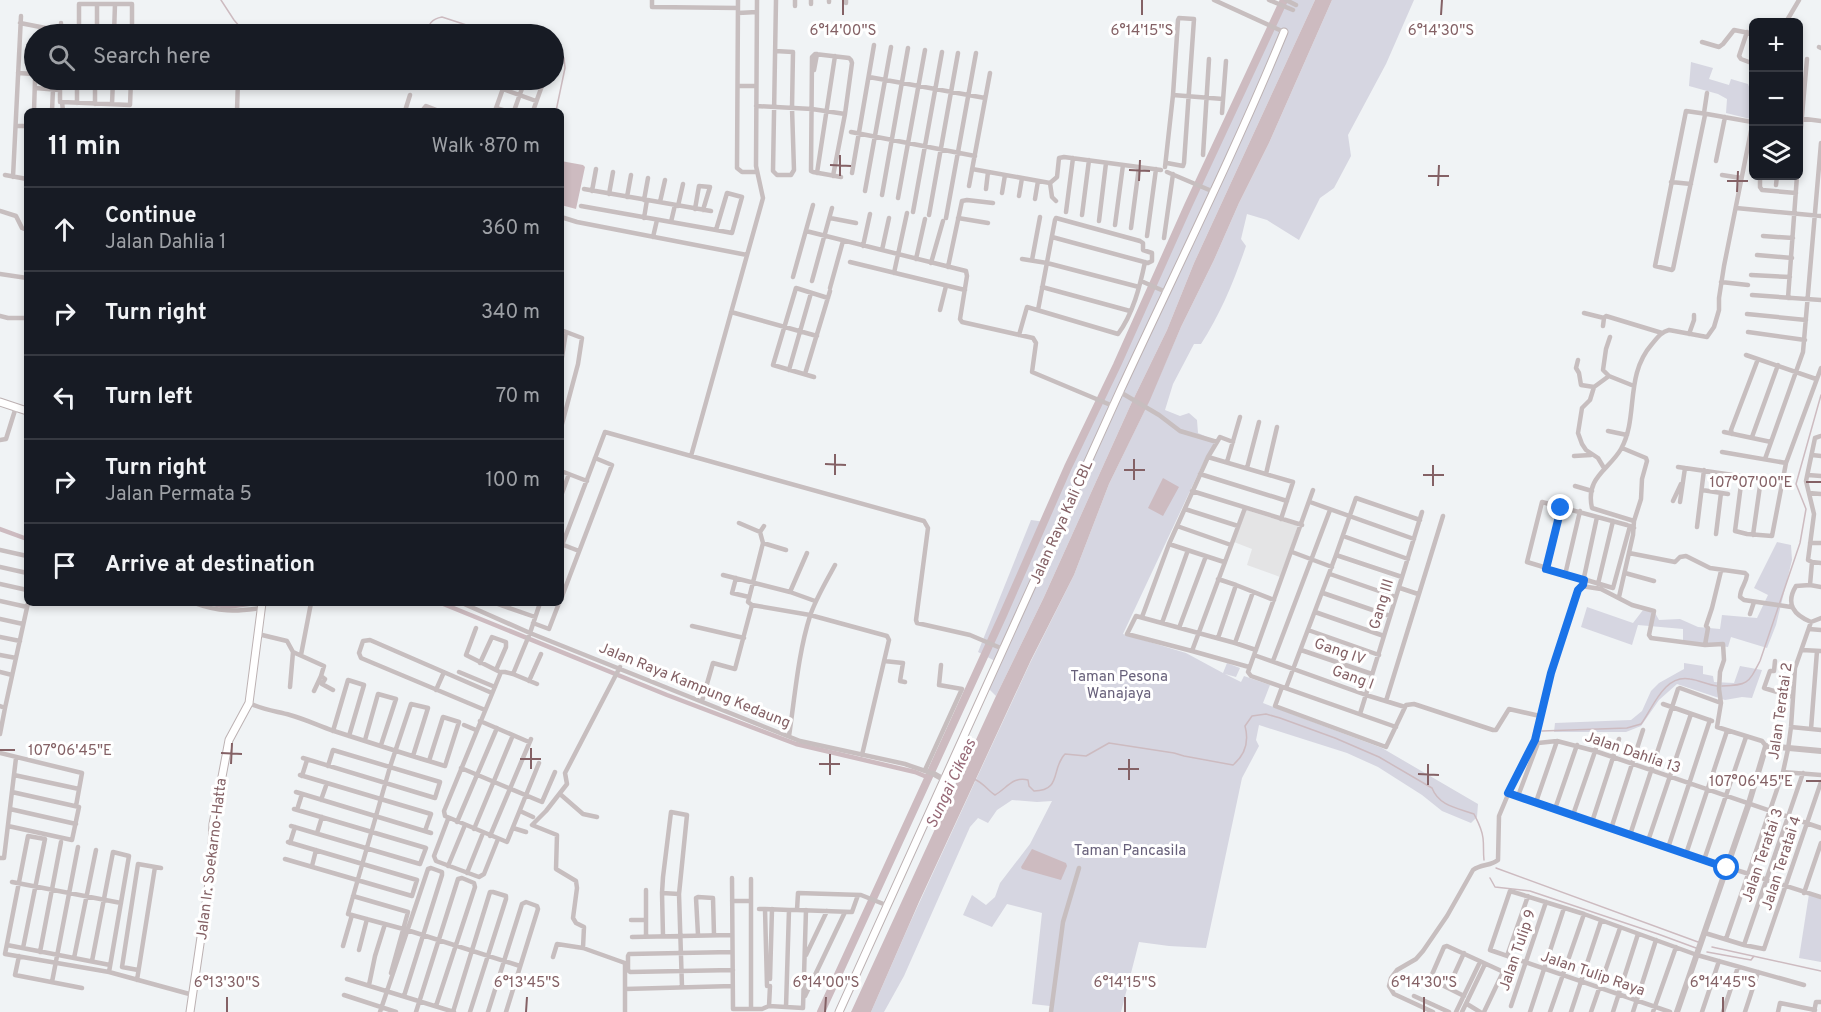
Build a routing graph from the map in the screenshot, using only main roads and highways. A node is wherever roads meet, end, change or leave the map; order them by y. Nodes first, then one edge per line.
1 (1280, 31) road end
2 (0, 402) edge
3 (24, 410) edge
4 (262, 606) edge
5 (190, 1012) edge
6 (839, 1012) edge

1 - 6 main road, Jalan Raya Kali CBL
2 - 3 main road
4 - 5 main road, Jalan Ir. Soekarno-Hatta

